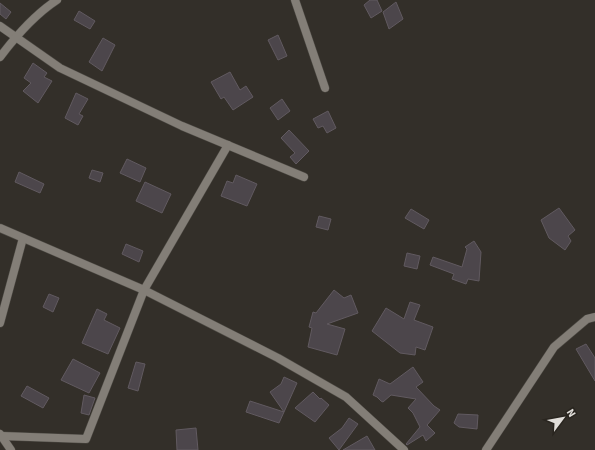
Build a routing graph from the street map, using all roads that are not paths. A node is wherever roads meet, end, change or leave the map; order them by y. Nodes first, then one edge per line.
1 (57, 0) edge
2 (295, 0) edge
3 (0, 26) edge
4 (15, 37) junction
5 (0, 57) edge
6 (325, 88) dead end
7 (228, 145) junction
8 (304, 177) dead end
9 (0, 228) edge
10 (23, 238) junction
11 (144, 290) junction
12 (595, 317) edge
13 (0, 323) edge
14 (1, 435) edge
15 (11, 450) edge
16 (404, 450) edge
17 (486, 450) edge

1 - 4 street
2 - 6 street
3 - 4 street
4 - 5 street
4 - 7 street
7 - 8 street
7 - 11 street
9 - 10 street
10 - 11 street
10 - 13 street
11 - 14 street
11 - 16 street
12 - 17 street
14 - 15 street

